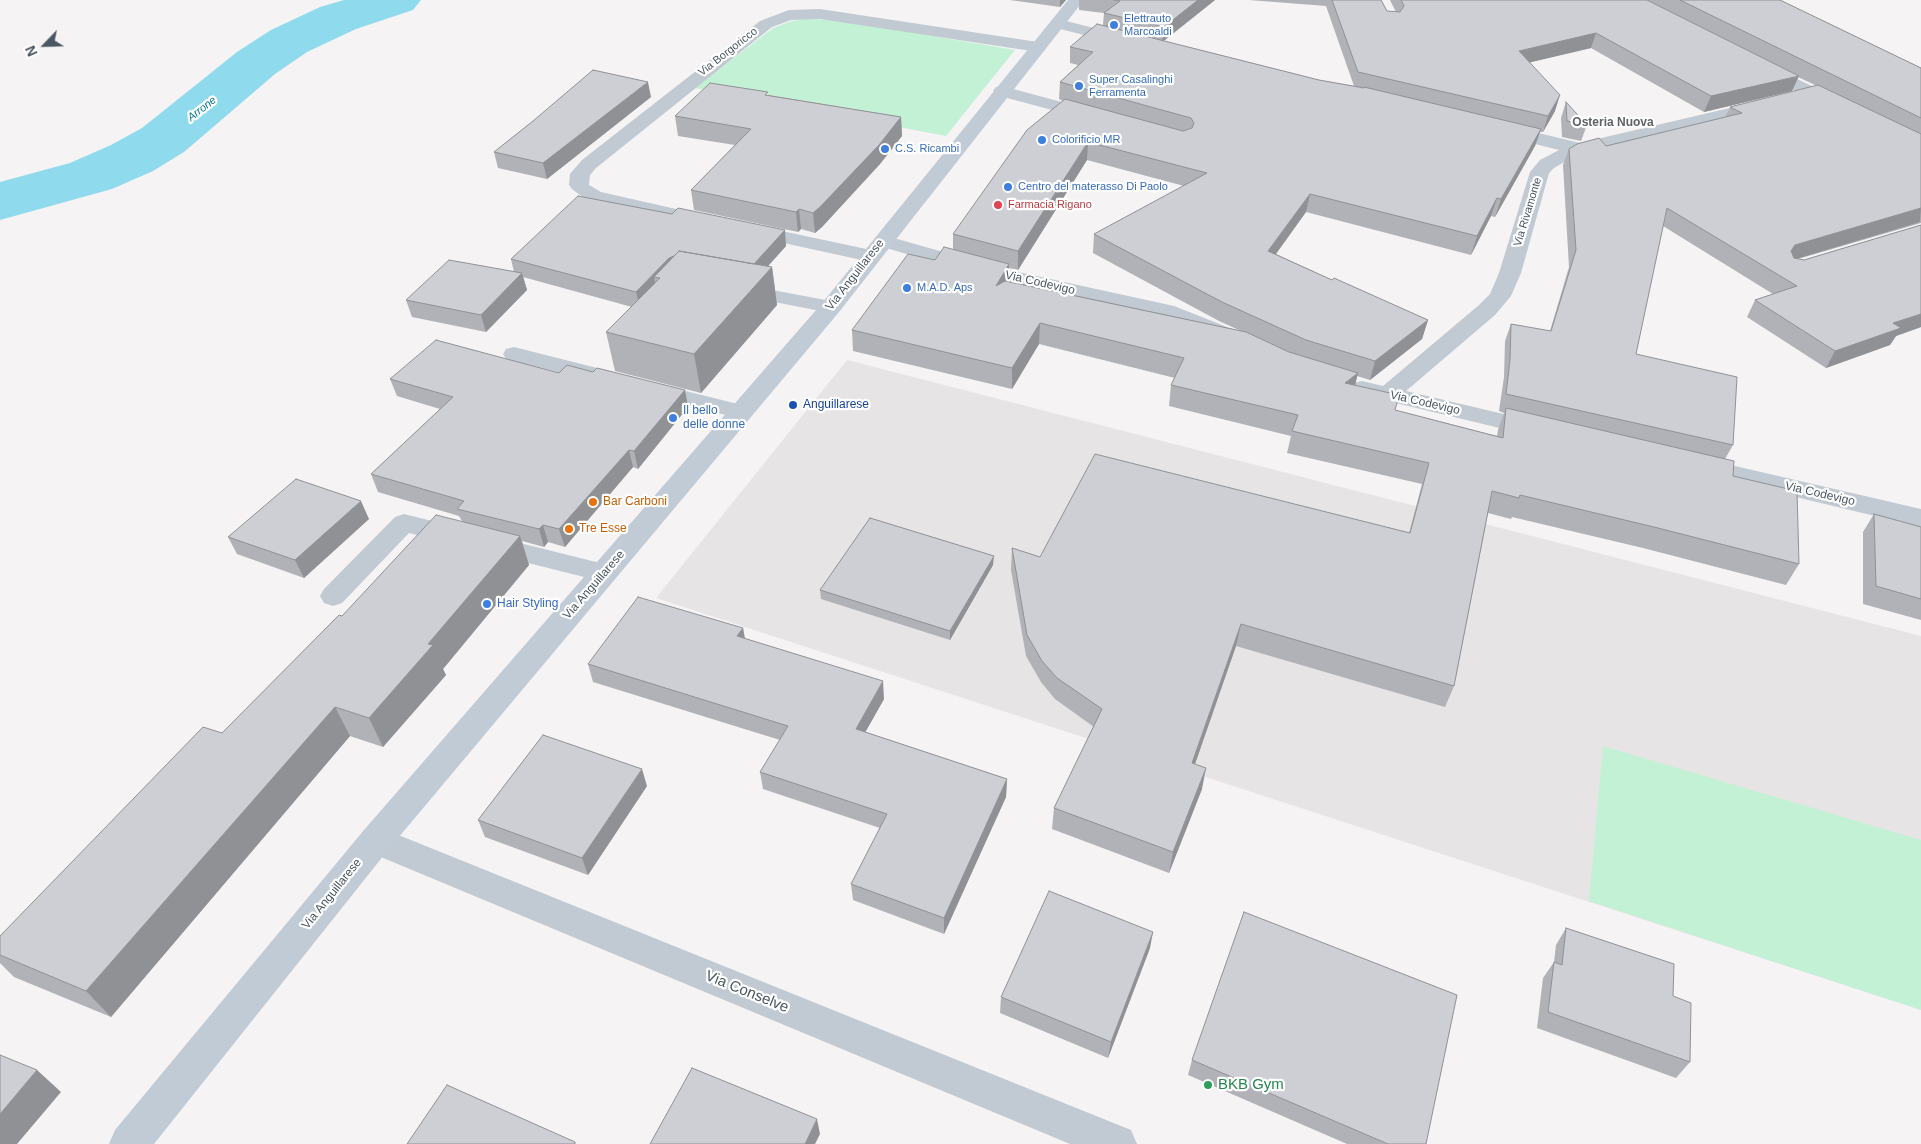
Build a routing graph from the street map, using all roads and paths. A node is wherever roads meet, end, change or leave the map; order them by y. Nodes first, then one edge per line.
1 (1076, 0) edge
2 (1058, 24) junction
3 (1141, 44) edge
4 (1038, 47) junction
5 (1743, 57) edge
6 (1002, 91) junction
7 (1814, 92) junction
8 (1855, 114) edge
9 (1106, 120) edge
10 (1484, 126) edge
11 (1580, 149) junction
12 (579, 185) joint
13 (877, 248) junction
14 (717, 286) edge
15 (831, 307) junction
16 (1250, 346) edge
17 (514, 354) dead end
18 (1342, 382) edge
19 (1387, 395) junction
20 (742, 412) junction
21 (1561, 434) edge
22 (1678, 461) edge
23 (1921, 518) edge
24 (604, 573) junction
25 (334, 596) dead end
26 (376, 840) junction
27 (129, 1144) edge
28 (1117, 1144) edge

1 - 2 main road, Via Anguillarese
2 - 3 street
2 - 4 main road, Via Anguillarese
4 - 6 main road, Via Anguillarese
4 - 12 street, Via Borgoricco
5 - 7 street
6 - 9 street
6 - 13 main road, Via Anguillarese
7 - 8 street
7 - 11 street, Via Rivamonte
10 - 11 street
11 - 19 street, Via Rivamonte
12 - 13 street, Via Codevigo
13 - 15 main road, Via Anguillarese
13 - 16 street, Via Codevigo
14 - 15 lane
15 - 20 main road, Via Anguillarese
17 - 20 lane
18 - 19 street, Via Codevigo
19 - 21 street, Via Codevigo
20 - 24 main road, Via Anguillarese
22 - 23 street, Via Codevigo
24 - 25 lane
24 - 26 main road, Via Anguillarese
26 - 27 main road, Via Anguillarese
26 - 28 street, Via Conselve

